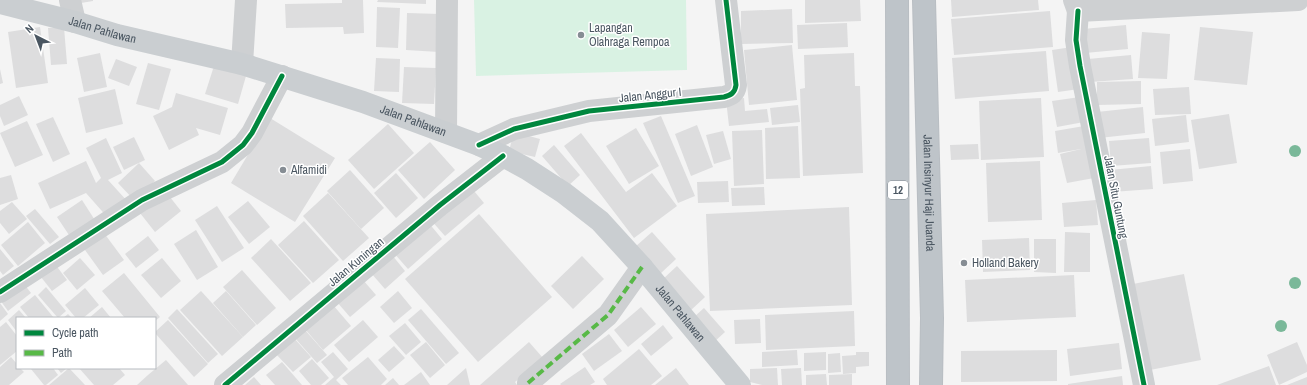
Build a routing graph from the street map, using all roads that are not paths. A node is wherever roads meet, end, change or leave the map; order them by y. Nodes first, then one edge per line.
1 (70, 0) edge
2 (246, 0) edge
3 (446, 0) edge
4 (726, 0) edge
5 (897, 0) edge
6 (924, 0) edge
7 (1298, 0) edge
8 (0, 3) edge
9 (1076, 6) edge
10 (74, 22) junction
11 (242, 64) junction
12 (282, 76) junction
13 (446, 132) junction
14 (479, 145) junction
15 (503, 156) junction
16 (642, 267) junction
17 (0, 292) edge
18 (528, 383) dead end
19 (897, 383) edge
20 (225, 385) edge
21 (740, 385) edge
22 (931, 385) edge
23 (1144, 385) edge

1 - 10 street
2 - 11 street
3 - 13 street
4 - 14 street, Jalan Anggur I
5 - 19 highway, 12
6 - 22 highway, Jalan Insinyur Haji Juanda
7 - 9 street
8 - 10 main road, Jalan Pahlawan
9 - 23 street, Jalan Situ Guntung
10 - 11 main road, Jalan Pahlawan
11 - 12 main road, Jalan Pahlawan
12 - 13 main road, Jalan Pahlawan
12 - 17 street
13 - 14 main road, Jalan Pahlawan
14 - 15 main road, Jalan Pahlawan
15 - 16 main road, Jalan Pahlawan
15 - 20 street, Jalan Kuningan
16 - 18 street
16 - 21 main road, Jalan Pahlawan

